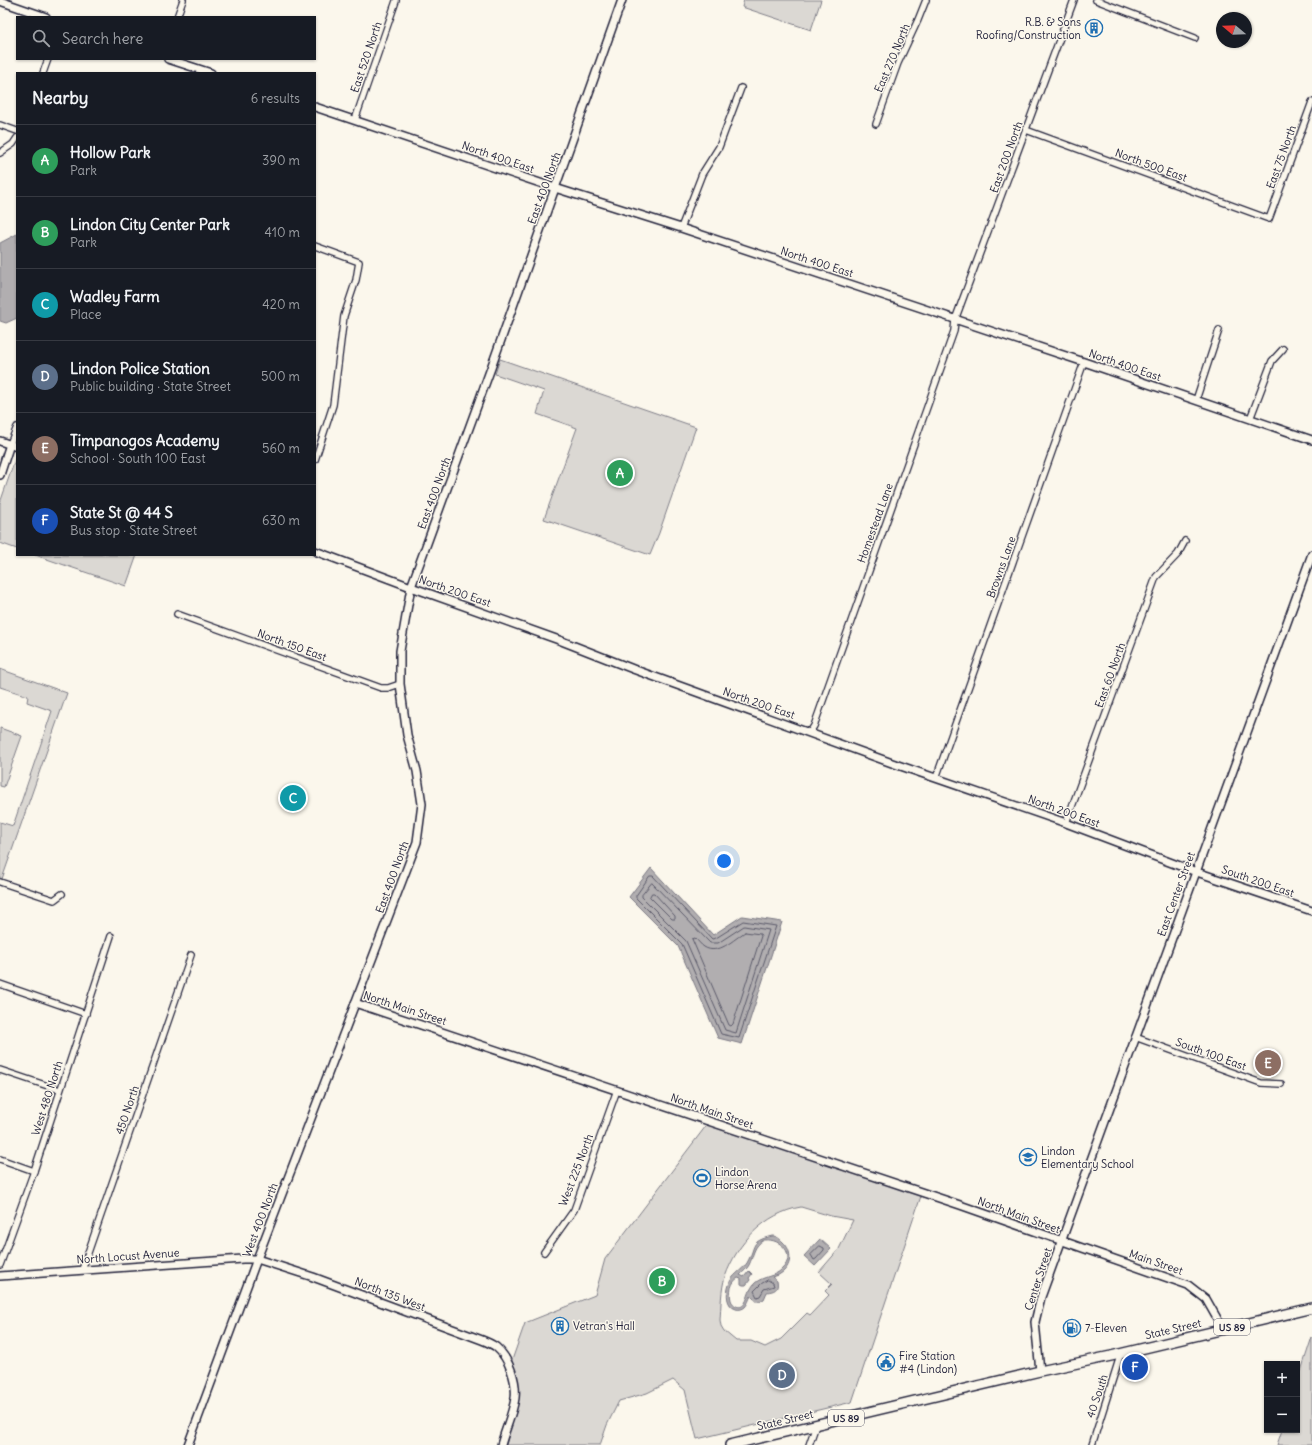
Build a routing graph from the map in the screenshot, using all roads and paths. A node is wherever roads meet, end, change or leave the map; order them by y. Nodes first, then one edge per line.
1 (183, 0) edge
2 (622, 0) edge
3 (926, 0) edge
4 (1074, 0) edge
5 (1096, 0) edge
6 (0, 1) edge
7 (396, 1) edge
8 (12, 2) edge
9 (44, 16) edge
10 (178, 16) edge
11 (1195, 38) dead end
12 (48, 60) edge
13 (171, 60) edge
14 (43, 72) edge
15 (208, 72) edge
16 (741, 88) dead end
17 (1312, 102) edge
18 (316, 107) edge
19 (355, 120) junction
20 (876, 124) dead end
21 (0, 125) edge
22 (1026, 130) junction
23 (16, 131) edge
24 (16, 140) edge
25 (0, 153) edge
26 (555, 188) junction
27 (1269, 219) joint
28 (681, 228) junction
29 (316, 246) edge
30 (955, 320) junction
31 (1219, 330) dead end
32 (1284, 349) dead end
33 (1084, 362) junction
34 (1196, 400) junction
35 (1250, 419) junction
36 (16, 433) edge
37 (1312, 440) edge
38 (0, 441) edge
39 (14, 446) edge
40 (316, 457) edge
41 (0, 475) edge
42 (1185, 541) dead end
43 (316, 551) edge
44 (1312, 554) edge
45 (411, 587) junction
46 (177, 614) dead end
47 (400, 684) junction
48 (810, 732) junction
49 (936, 778) junction
50 (1066, 823) junction
51 (1196, 872) junction
52 (0, 882) edge
53 (62, 894) dead end
54 (1312, 912) edge
55 (111, 936) dead end
56 (191, 955) dead end
57 (0, 984) edge
58 (355, 1003) junction
59 (86, 1014) junction
60 (1135, 1037) junction
61 (0, 1070) edge
62 (1281, 1084) dead end
63 (60, 1090) junction
64 (617, 1090) junction
65 (0, 1159) edge
66 (34, 1171) junction
67 (1062, 1242) junction
68 (544, 1252) dead end
69 (257, 1259) junction
70 (0, 1265) edge
71 (82, 1270) junction
72 (0, 1276) edge
73 (1312, 1308) edge
74 (1223, 1329) junction
75 (1121, 1353) junction
76 (1040, 1371) junction
77 (816, 1425) junction
78 (188, 1445) edge
79 (502, 1445) edge
80 (730, 1445) edge
81 (809, 1445) edge
82 (1092, 1445) edge

1 - 10 street
2 - 26 street, East 400 North
3 - 20 street, East 270 North
4 - 22 street, East 200 North
5 - 11 street
6 - 8 street
7 - 19 street, East 520 North
8 - 9 street
12 - 14 street
13 - 15 street
16 - 28 street
17 - 27 street, East 75 North
18 - 19 street, North 400 East
19 - 26 street, North 400 East
21 - 23 street
22 - 27 street, North 500 East
22 - 30 street, East 200 North
24 - 25 street
26 - 28 street, North 400 East
26 - 45 street, East 400 North
28 - 30 street, North 400 East
29 - 40 street
30 - 33 street, North 400 East
30 - 48 street, Homestead Lane
31 - 34 street
32 - 35 street
33 - 34 street, North 400 East
33 - 49 street, Browns Lane
34 - 35 street, North 400 East
35 - 37 street, North 400 East
36 - 39 street
38 - 39 street
39 - 41 street
42 - 50 street, East 60 North
43 - 45 street, North 200 East
44 - 51 street, East Center Street
45 - 47 street, East 400 North
45 - 48 street, North 200 East
46 - 47 street, North 150 East
47 - 58 street, East 400 North
48 - 49 street, North 200 East
49 - 50 street, North 200 East
50 - 51 street, North 200 East
51 - 54 street, South 200 East
51 - 60 street, East Center Street
52 - 53 street
55 - 59 street, West 480 North
56 - 71 street, 450 North
57 - 59 street
58 - 64 street, North Main Street
58 - 69 street, West 400 North
59 - 63 street, West 480 North
60 - 62 street, South 100 East
60 - 67 street, East Center Street
61 - 63 street
63 - 66 street, West 480 North
64 - 67 street, North Main Street
64 - 68 street, West 225 North
65 - 66 street
66 - 70 street, West 480 North
67 - 74 street, Main Street
67 - 76 street, Center Street
69 - 71 street, North Locust Avenue
69 - 78 street, West 400 North
69 - 79 street, North 135 West
71 - 72 street, North Locust Avenue
73 - 74 main road, State Street / US 89
74 - 75 main road, State Street / US 89
75 - 76 main road, State Street / US 89
75 - 82 street, 40 South
76 - 77 main road, State Street / US 89
77 - 80 main road, State Street / US 89
77 - 81 street

